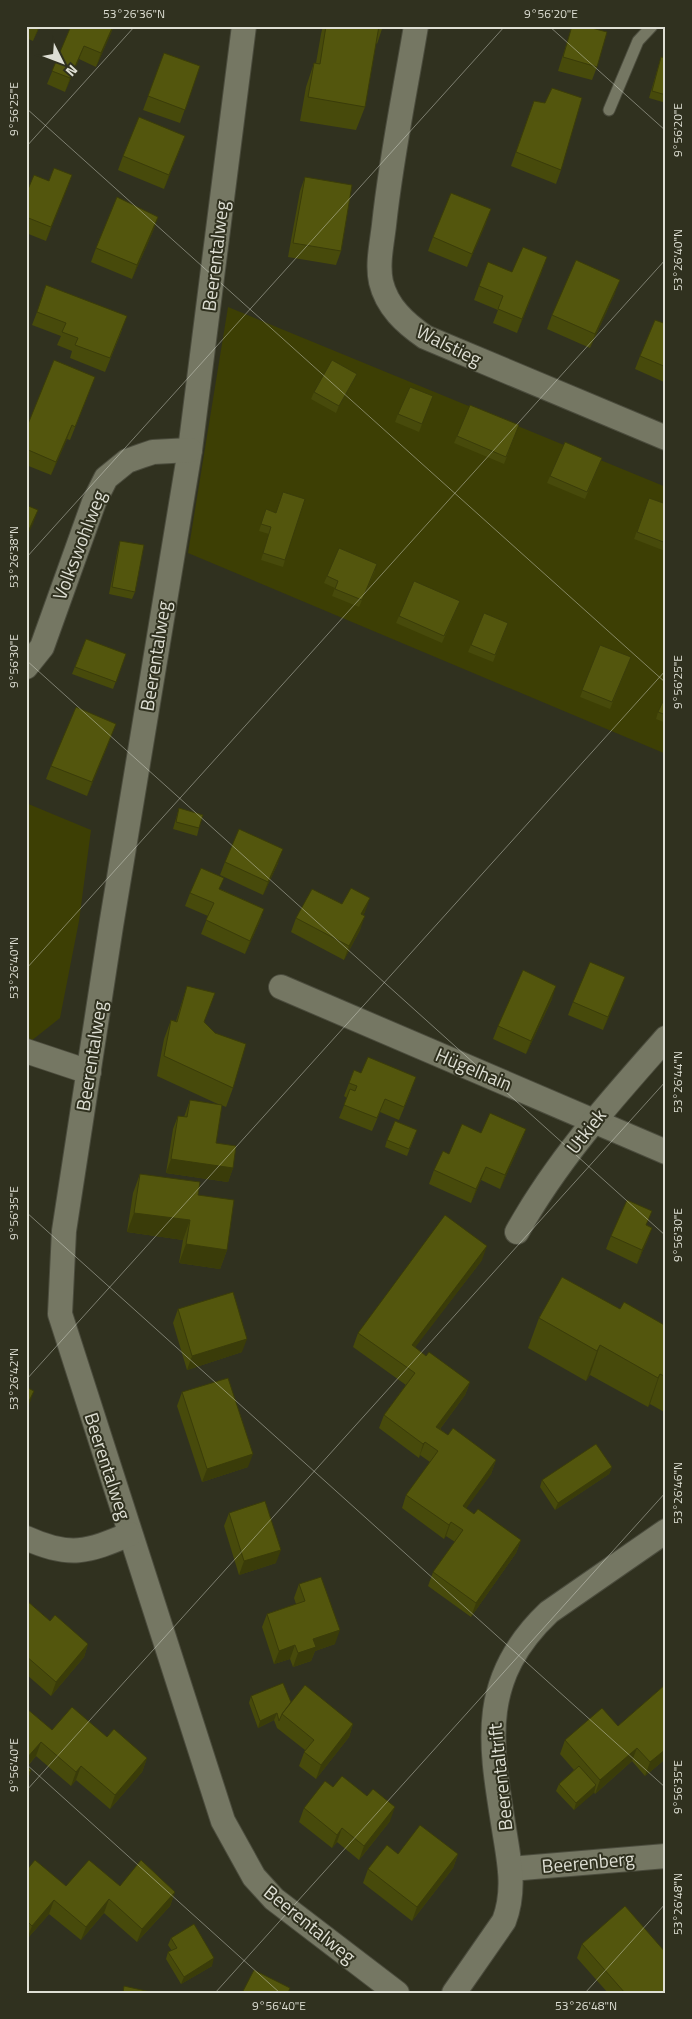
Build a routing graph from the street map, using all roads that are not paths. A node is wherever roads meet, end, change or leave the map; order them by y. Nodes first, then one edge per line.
1 (244, 26) edge
2 (416, 26) edge
3 (652, 26) edge
4 (609, 110) dead end
5 (666, 438) edge
6 (190, 450) junction
7 (26, 667) edge
8 (281, 987) dead end
9 (666, 1038) edge
10 (26, 1051) edge
11 (89, 1072) junction
12 (593, 1120) junction
13 (666, 1152) edge
14 (517, 1232) dead end
15 (666, 1532) edge
16 (130, 1534) junction
17 (26, 1538) edge
18 (666, 1856) edge
19 (510, 1869) junction
20 (397, 1993) edge
21 (454, 1993) edge

1 - 6 street, Beerentalweg
2 - 5 street, Walstieg
3 - 4 lane
6 - 7 street, Volkswohlweg
6 - 11 street, Beerentalweg
8 - 12 street, Hügelhain
9 - 12 street, Utkiek
10 - 11 street
11 - 16 street, Beerentalweg
12 - 13 street, Hügelhain
12 - 14 street, Utkiek
15 - 19 street, Beerentaltrift
16 - 17 street
16 - 20 street, Beerentalweg
18 - 19 street, Beerenberg
19 - 21 street, Beerentaltrift

